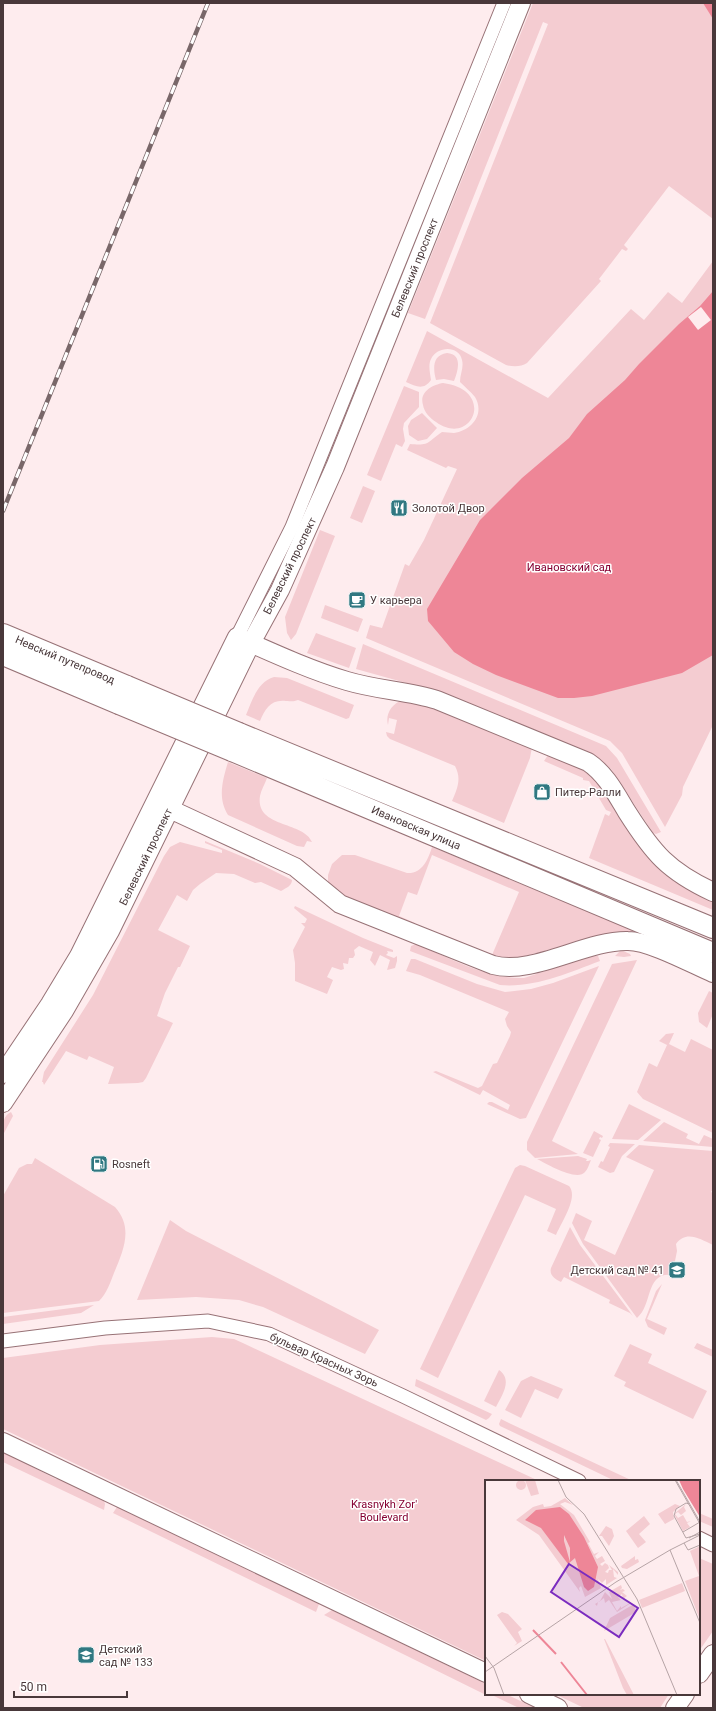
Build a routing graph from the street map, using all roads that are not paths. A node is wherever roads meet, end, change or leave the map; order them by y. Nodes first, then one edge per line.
1 (504, 3) edge
2 (521, 3) edge
3 (3, 634) edge
4 (244, 640) junction
5 (3, 655) edge
6 (123, 695) junction
7 (162, 805) junction
8 (713, 892) edge
9 (713, 928) edge
10 (713, 953) edge
11 (713, 973) edge
12 (3, 1074) edge
13 (3, 1103) edge
14 (3, 1341) edge
15 (3, 1442) edge
16 (577, 1480) edge
17 (700, 1538) edge
18 (713, 1545) edge
19 (713, 1654) edge
20 (485, 1673) edge
21 (700, 1673) edge
22 (531, 1695) edge
23 (684, 1695) edge
24 (558, 1708) edge
25 (676, 1708) edge

1 - 4 street, Белевский проспект
2 - 4 street, Белевский проспект
3 - 6 main road, Невский путепровод
4 - 7 street, Белевский проспект
4 - 8 street
5 - 6 main road, Невский путепровод
6 - 9 main road, Ивановская улица, bridge
6 - 10 main road, Ивановская улица, bridge
7 - 11 street
7 - 12 street, Белевский проспект
7 - 13 street, Белевский проспект
14 - 16 street, бульвар Красных Зорь
15 - 20 street
17 - 18 street
19 - 21 street
22 - 24 street
23 - 25 street

